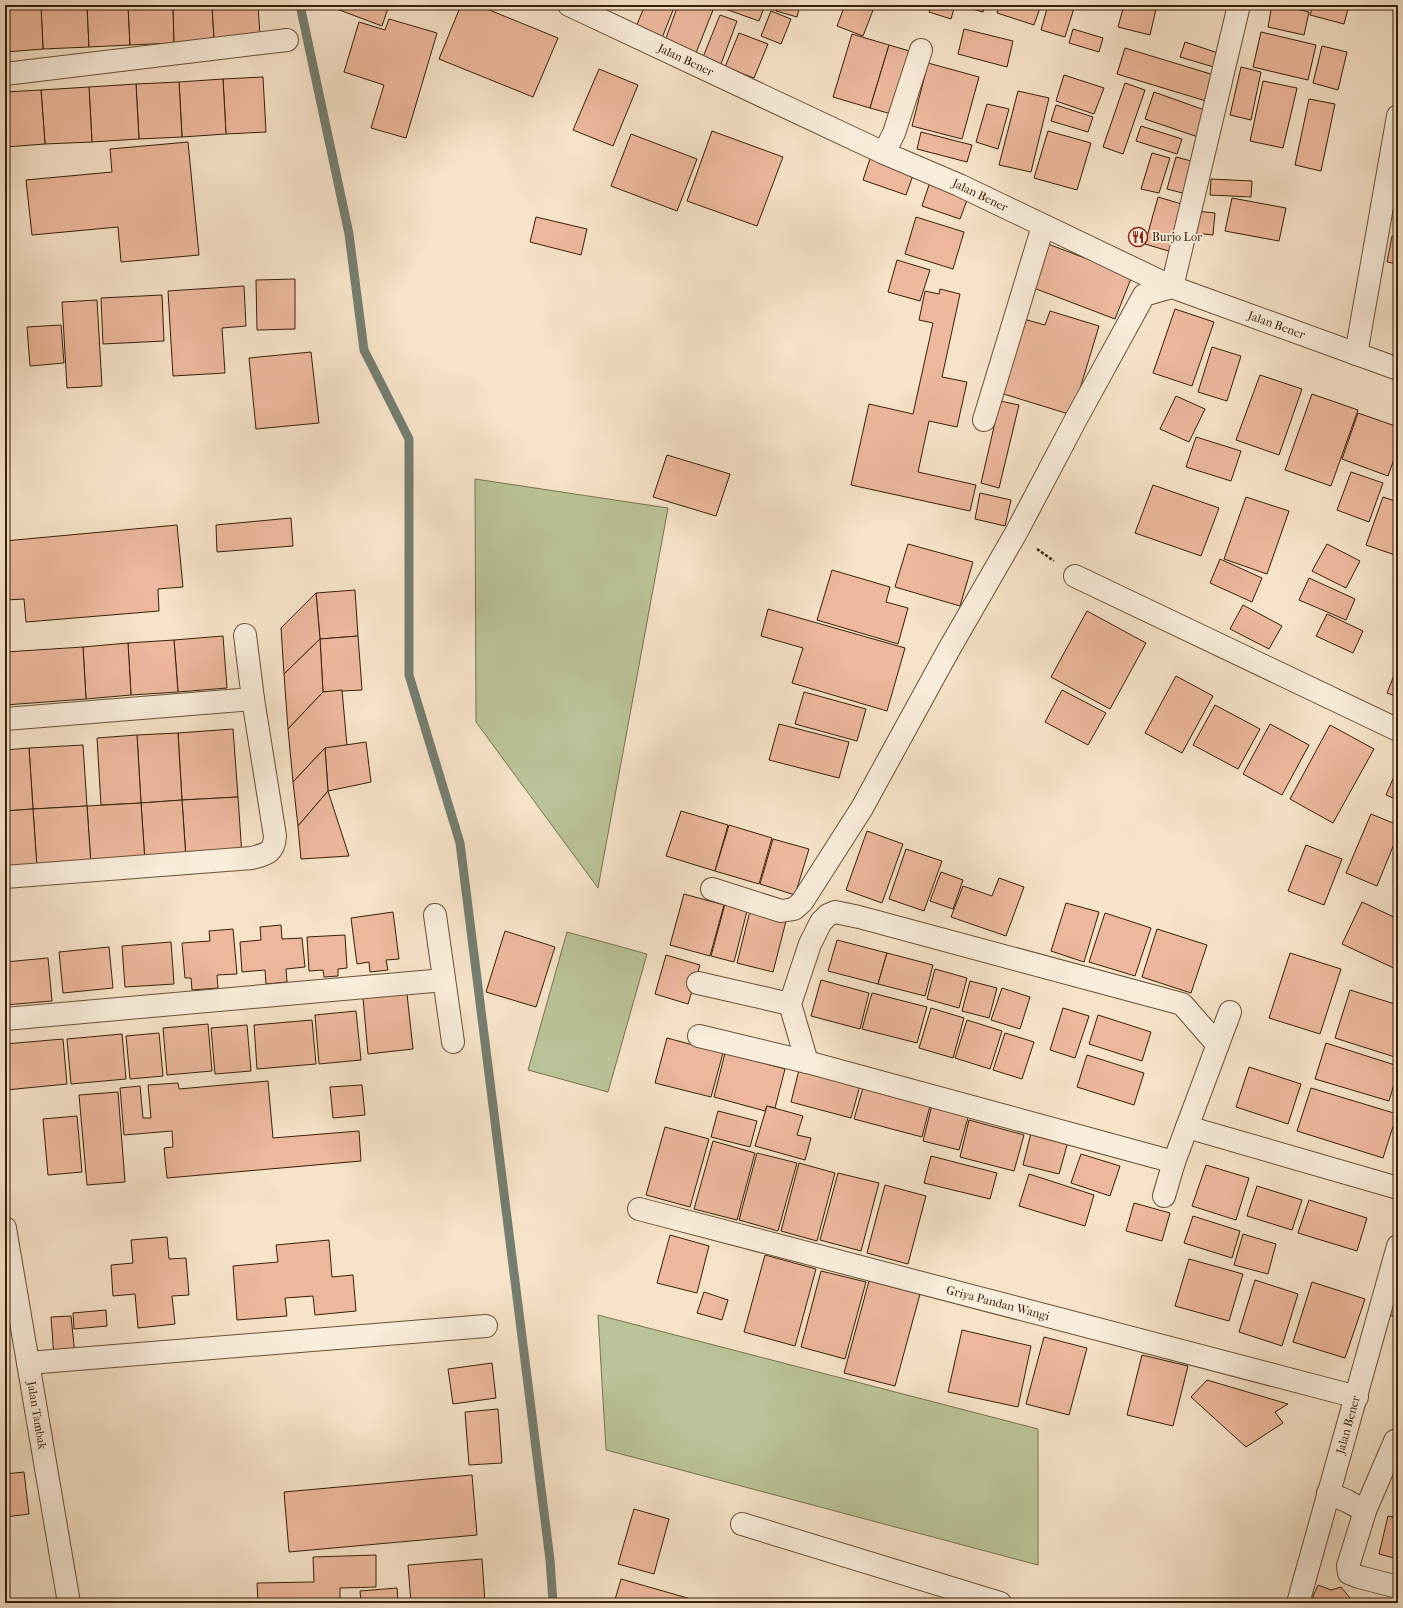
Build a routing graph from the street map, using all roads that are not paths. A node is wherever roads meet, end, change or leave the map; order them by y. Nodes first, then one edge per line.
1 (569, 5) edge
2 (1239, 5) edge
3 (287, 40) dead end
4 (921, 50) dead end
5 (5, 74) edge
6 (1398, 116) edge
7 (884, 153) junction
8 (1043, 226) junction
9 (1172, 287) junction
10 (1356, 354) junction
11 (1398, 369) edge
12 (984, 420) dead end
13 (1075, 576) road end
14 (245, 635) dead end
15 (253, 699) junction
16 (5, 719) edge
17 (1398, 730) edge
18 (5, 877) edge
19 (712, 889) dead end
20 (435, 915) dead end
21 (444, 980) junction
22 (698, 983) dead end
23 (790, 1004) junction
24 (1230, 1012) dead end
25 (5, 1019) edge
26 (699, 1036) dead end
27 (453, 1042) dead end
28 (1217, 1044) junction
29 (807, 1062) junction
30 (1187, 1127) junction
31 (1174, 1162) junction
32 (1398, 1188) edge
33 (1164, 1196) dead end
34 (639, 1209) dead end
35 (5, 1228) edge
36 (1398, 1246) edge
37 (486, 1326) dead end
38 (28, 1363) junction
39 (1357, 1397) junction
40 (1398, 1440) edge
41 (1328, 1493) junction
42 (1365, 1511) junction
43 (742, 1524) dead end
44 (1398, 1587) edge
45 (69, 1603) edge
46 (1000, 1603) edge
47 (1298, 1603) edge

1 - 7 street, Jalan Bener
2 - 9 street
3 - 5 street
4 - 7 street
6 - 10 street
7 - 8 street, Jalan Bener
8 - 9 street, Jalan Bener
8 - 12 street
9 - 10 street, Jalan Bener
9 - 19 street
10 - 11 street, Jalan Bener
13 - 17 street
14 - 15 street
15 - 16 street
15 - 18 street
20 - 21 street
21 - 25 street
21 - 27 street
22 - 23 street
23 - 28 street
23 - 29 street
24 - 28 street
26 - 29 street
28 - 30 street
29 - 31 street
30 - 31 street
30 - 32 street
31 - 33 street
34 - 39 street, Griya Pandan Wangi
35 - 38 street, Jalan Tambak
36 - 39 street, Jalan Bener
37 - 38 street
38 - 45 street, Jalan Tambak
39 - 41 street, Jalan Bener
40 - 42 street
41 - 42 street
41 - 47 street, Jalan Bener
42 - 44 street
43 - 46 street

